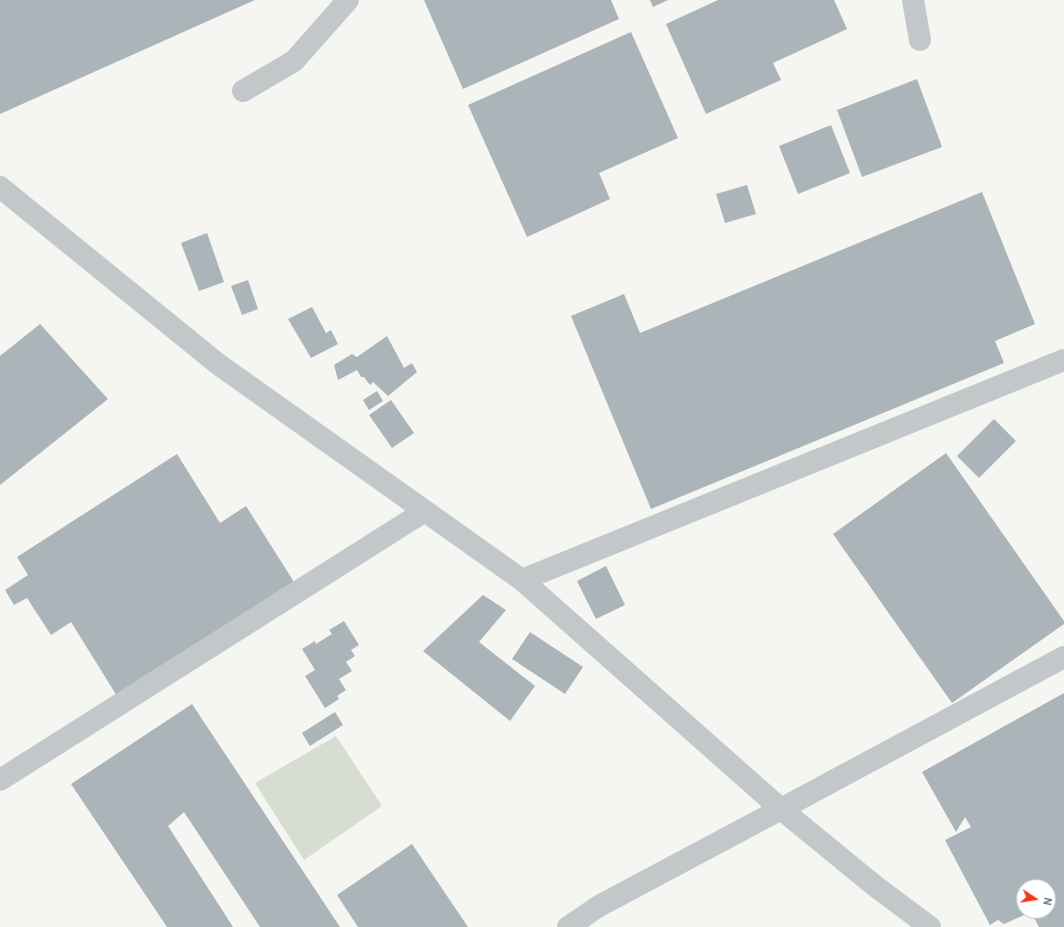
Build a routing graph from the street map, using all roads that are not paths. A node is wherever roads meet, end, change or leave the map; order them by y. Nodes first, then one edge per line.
1 (348, 0) edge
2 (913, 0) edge
3 (920, 40) dead end
4 (243, 91) dead end
5 (0, 187) edge
6 (1064, 360) edge
7 (425, 511) junction
8 (522, 580) junction
9 (1064, 657) edge
10 (0, 780) edge
11 (781, 809) junction
12 (568, 927) edge
13 (930, 927) edge

1 - 4 street
2 - 3 street
5 - 7 street
6 - 8 street
7 - 8 street
7 - 10 street
8 - 11 street
9 - 11 street
11 - 12 street
11 - 13 street

